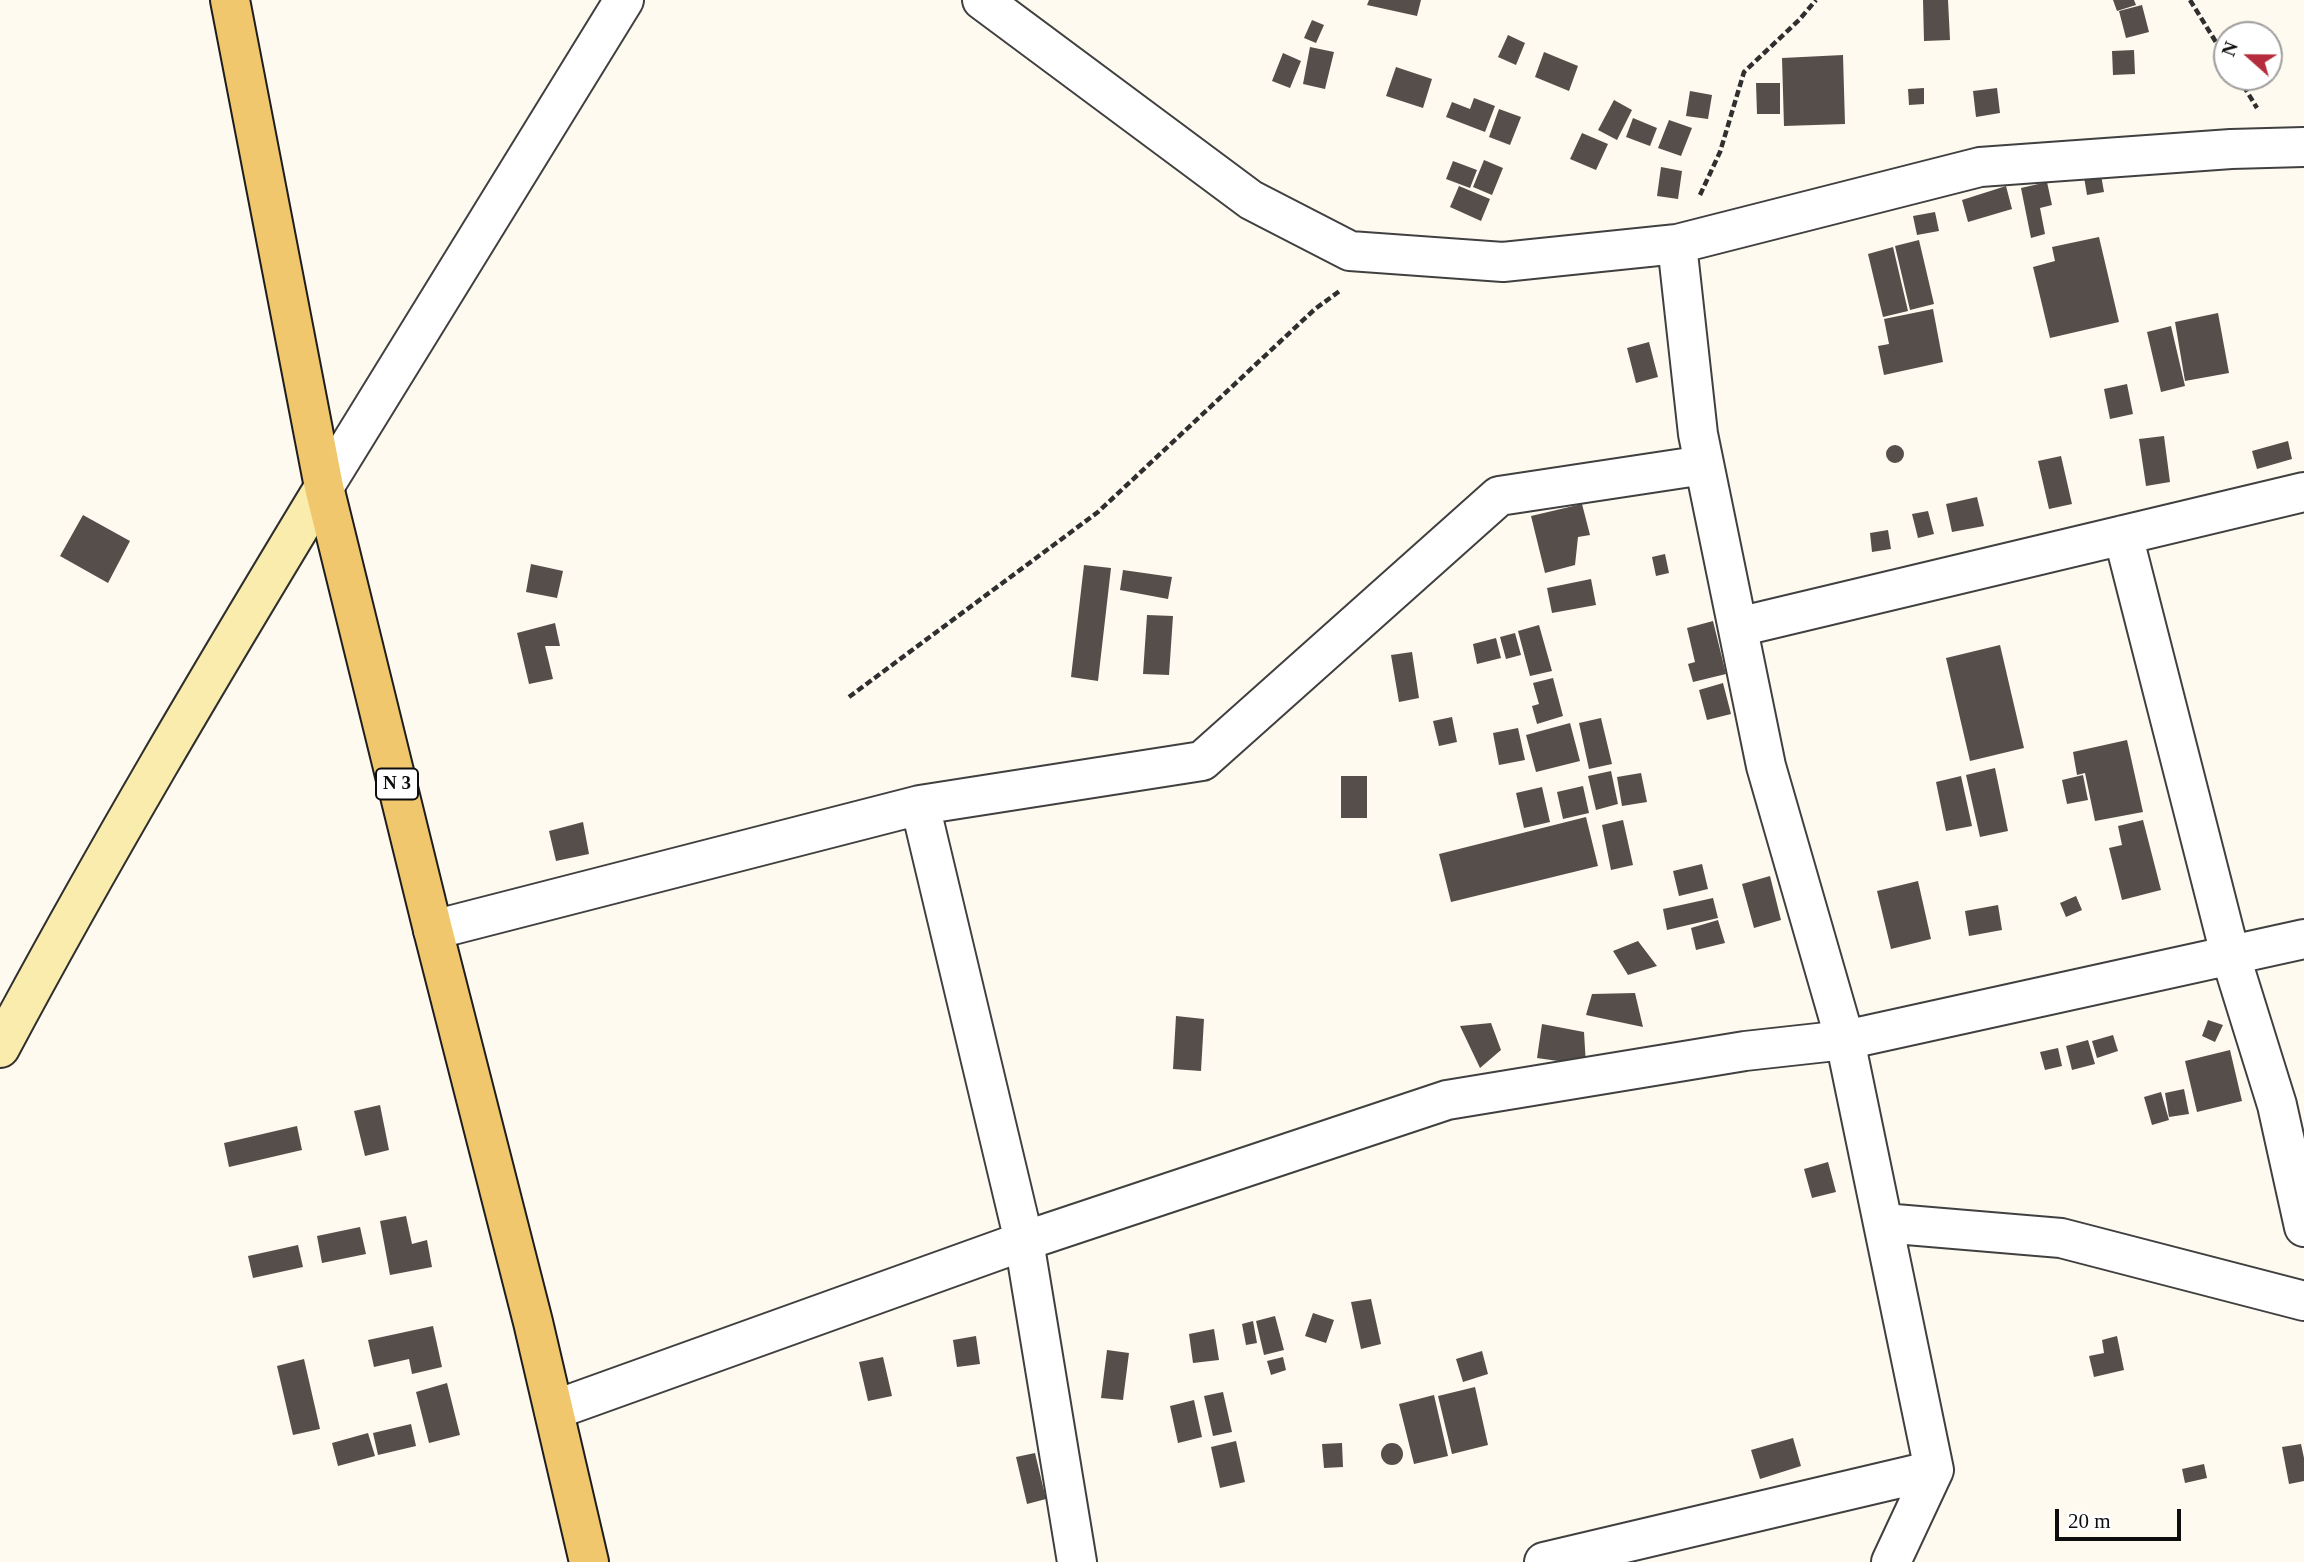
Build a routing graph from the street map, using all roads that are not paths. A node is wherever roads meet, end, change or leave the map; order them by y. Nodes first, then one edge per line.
1 (230, 0) edge
2 (624, 0) edge
3 (982, 0) edge
4 (2304, 146) edge
5 (1677, 244) junction
6 (1704, 465) junction
7 (324, 487) junction
8 (2304, 492) edge
9 (2123, 535) junction
10 (1738, 627) junction
11 (920, 805) junction
12 (433, 930) junction
13 (2304, 939) edge
14 (2230, 954) junction
15 (1845, 1040) junction
16 (0, 1048) edge
17 (1883, 1223) junction
18 (2304, 1227) edge
19 (1024, 1241) junction
20 (2304, 1301) edge
21 (554, 1410) junction
22 (1934, 1470) junction
23 (589, 1562) edge
24 (1077, 1562) edge
25 (1544, 1562) edge
26 (1891, 1562) edge

1 - 7 main road, N 3
2 - 7 street
3 - 5 street
4 - 5 street
5 - 6 street
6 - 10 street
6 - 11 street
7 - 12 main road, N 3
7 - 16 main road
8 - 9 street
9 - 10 street
9 - 14 street
10 - 15 street
11 - 12 street
11 - 19 street
12 - 21 main road, N 3
13 - 14 street
14 - 15 street
14 - 18 street
15 - 17 street
15 - 19 street
17 - 20 street
17 - 22 street
19 - 21 street
19 - 24 street
21 - 23 main road, N 3
22 - 25 street
22 - 26 street

